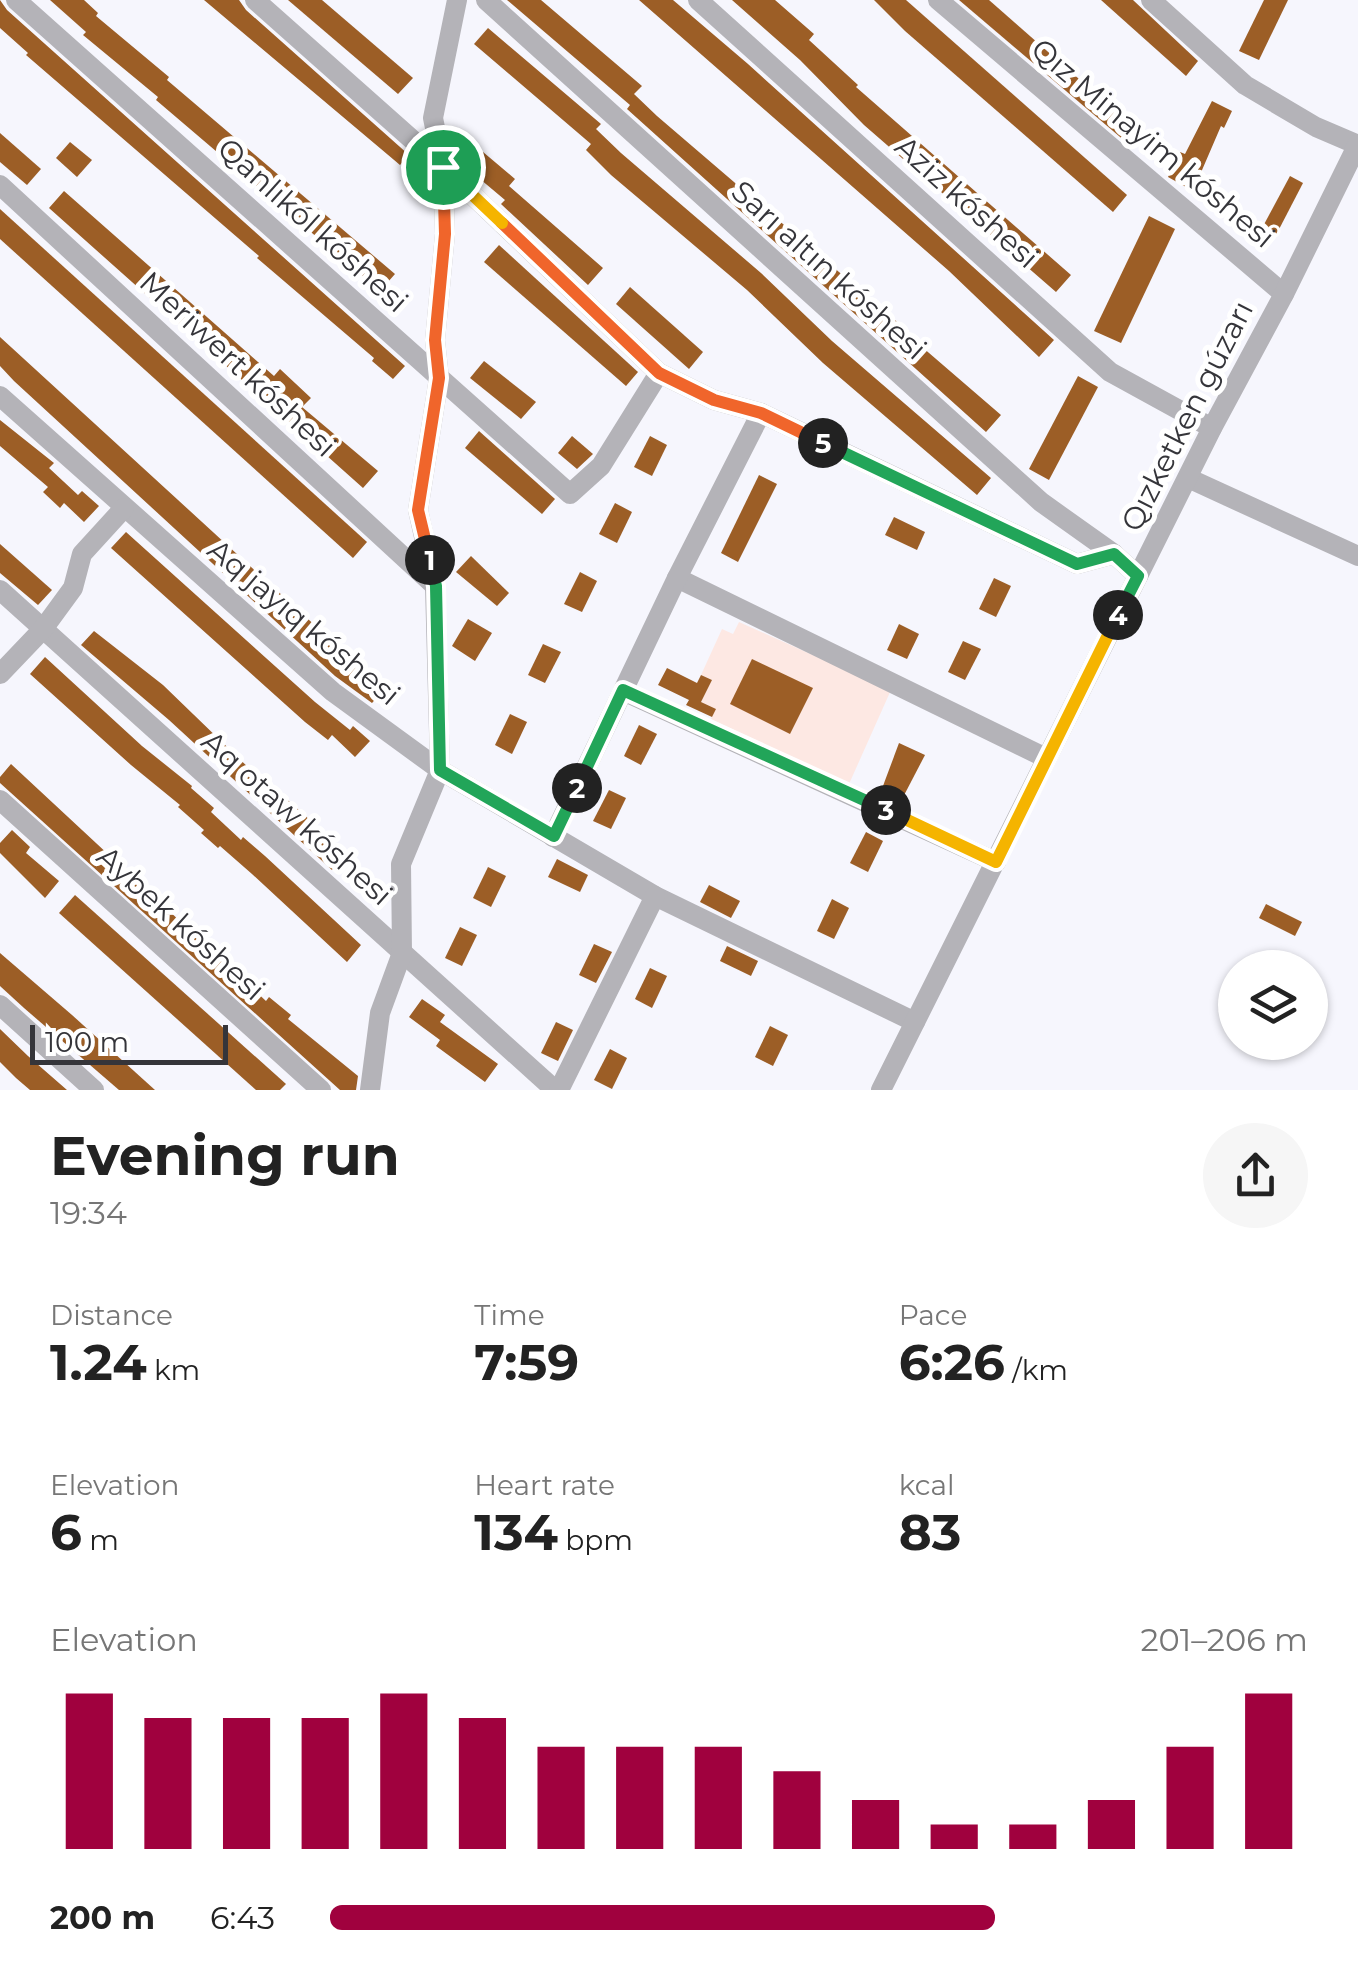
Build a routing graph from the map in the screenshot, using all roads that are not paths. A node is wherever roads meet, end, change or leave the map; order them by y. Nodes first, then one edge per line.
1 (16, 0) edge
2 (255, 0) edge
3 (457, 0) edge
4 (486, 0) edge
5 (698, 0) edge
6 (938, 0) edge
7 (1151, 0) edge
8 (1358, 145) edge
9 (443, 167) junction
10 (0, 186) edge
11 (1284, 294) junction
12 (659, 373) junction
13 (439, 378) junction
14 (0, 396) edge
15 (761, 413) junction
16 (1212, 428) junction
17 (1188, 478) junction
18 (124, 508) junction
19 (1114, 554) junction
20 (1358, 556) edge
21 (1138, 576) junction
22 (677, 578) junction
23 (436, 586) junction
24 (0, 590) edge
25 (43, 629) junction
26 (0, 674) edge
27 (623, 690) junction
28 (1046, 758) junction
29 (440, 770) junction
30 (0, 800) edge
31 (554, 836) junction
32 (996, 862) junction
33 (655, 896) junction
34 (402, 953) junction
35 (0, 1004) edge
36 (916, 1022) junction
37 (94, 1090) edge
38 (321, 1090) edge
39 (370, 1090) edge
40 (557, 1090) edge
41 (881, 1090) edge

1 - 13 street, Qanlıkól kóshesi
2 - 9 street
3 - 9 street
4 - 19 street, Sarı altın kóshesi
5 - 16 street, Aziz kóshesi
6 - 11 street, Qız Minayim kóshesi
7 - 8 street
8 - 11 street, Qızketken gúzarı
9 - 12 street
9 - 13 street
10 - 23 street, Meriwert kóshesi
11 - 16 street, Qızketken gúzarı
12 - 13 street, Qanlıkól kóshesi
12 - 15 street
13 - 23 street
14 - 18 street, Aq jayıq kóshesi
15 - 19 street
15 - 22 street
16 - 17 street, Qızketken gúzarı
17 - 20 street
17 - 21 street, Qızketken gúzarı
18 - 25 street
18 - 29 street, Aq jayıq kóshesi
19 - 21 street, Sarı altın kóshesi
21 - 28 street, Qızketken gúzarı
22 - 27 street
22 - 28 street
23 - 29 street
24 - 25 street, Aq otaw kóshesi
25 - 26 street
25 - 34 street, Aq otaw kóshesi
27 - 31 street
27 - 32 street
28 - 32 street, Qızketken gúzarı
29 - 31 street, Aq jayıq kóshesi
29 - 34 street
30 - 38 street, Aybek kóshesi
31 - 33 street, Aq jayıq kóshesi
32 - 36 street, Qızketken gúzarı
33 - 36 street, Aq jayıq kóshesi
33 - 40 street
34 - 39 street
34 - 40 street, Aq otaw kóshesi
35 - 37 street
36 - 41 street, Qızketken gúzarı

